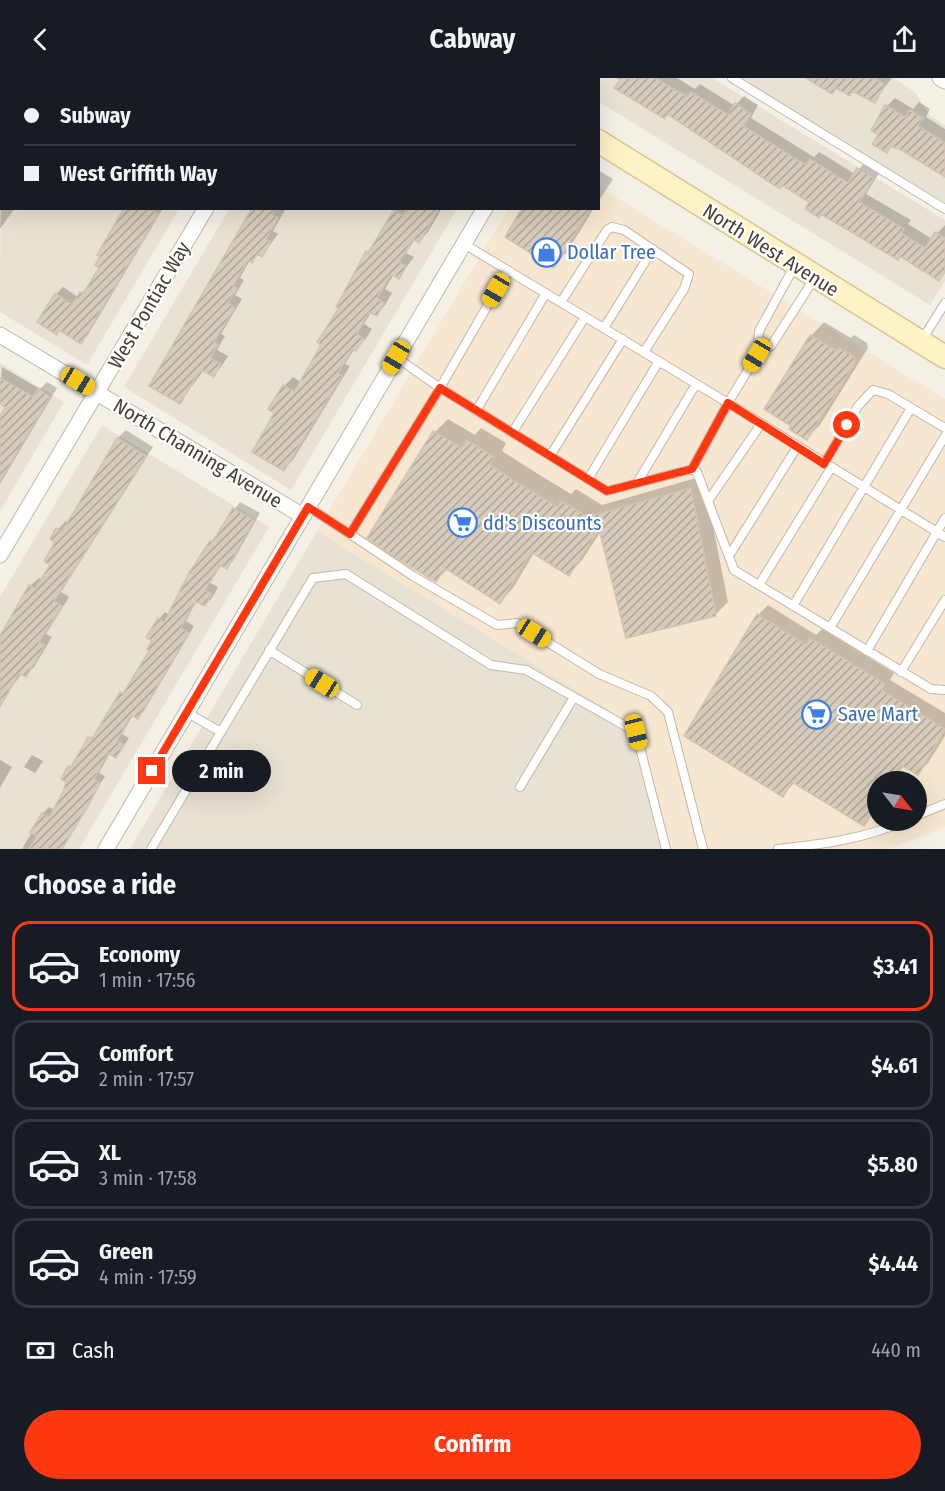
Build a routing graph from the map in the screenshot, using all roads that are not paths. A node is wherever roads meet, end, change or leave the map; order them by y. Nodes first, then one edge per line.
1 (732, 78) edge
2 (940, 78) edge
3 (945, 81) edge
4 (600, 142) edge
5 (945, 209) edge
6 (205, 210) edge
7 (484, 210) edge
8 (464, 244) junction
9 (653, 249) junction
10 (794, 266) junction
11 (508, 270) junction
12 (814, 278) junction
13 (546, 293) junction
14 (561, 302) junction
15 (945, 303) edge
16 (585, 317) junction
17 (604, 328) junction
18 (0, 335) edge
19 (623, 339) junction
20 (921, 342) junction
21 (644, 352) junction
22 (757, 355) junction
23 (396, 357) junction
24 (945, 357) edge
25 (659, 362) junction
26 (696, 384) junction
27 (440, 388) junction
28 (98, 392) junction
29 (728, 403) junction
30 (911, 408) junction
31 (476, 411) junction
32 (761, 424) junction
33 (945, 428) edge
34 (512, 433) junction
35 (945, 436) edge
36 (797, 447) junction
37 (550, 456) junction
38 (827, 466) junction
39 (692, 469) junction
40 (588, 479) junction
41 (637, 483) junction
42 (864, 488) junction
43 (708, 501) junction
44 (901, 510) junction
45 (305, 512) junction
46 (945, 518) edge
47 (937, 532) junction
48 (350, 534) junction
49 (945, 537) edge
50 (0, 555) edge
51 (729, 556) junction
52 (759, 585) junction
53 (945, 600) edge
54 (793, 606) junction
55 (830, 628) junction
56 (269, 650) junction
57 (867, 651) junction
58 (902, 672) junction
59 (944, 688) edge
60 (574, 697) junction
61 (357, 705) dead end
62 (186, 712) junction
63 (219, 731) junction
64 (520, 787) dead end
65 (945, 804) edge
66 (927, 811) edge
67 (882, 831) edge
68 (106, 849) edge
69 (151, 849) edge
70 (666, 849) edge
71 (703, 849) edge
72 (778, 849) edge

1 - 5 lane
2 - 3 street
4 - 10 main road, North West Avenue
6 - 28 street, West Pontiac Way
7 - 8 street
8 - 11 lane
8 - 23 street
9 - 14 lane
9 - 17 lane
9 - 21 lane
10 - 12 main road, North West Avenue
10 - 22 lane
11 - 13 lane
11 - 27 lane
12 - 20 main road, North West Avenue
12 - 22 lane
13 - 14 lane
13 - 31 lane
14 - 16 lane
15 - 20 lane
16 - 17 lane
16 - 34 lane
17 - 19 lane
18 - 28 street, North Channing Avenue
19 - 21 lane
19 - 37 lane
20 - 24 main road, North West Avenue
21 - 25 lane
22 - 29 lane
23 - 27 lane
23 - 45 street
25 - 26 lane
25 - 40 lane
26 - 29 lane
26 - 41 lane
27 - 31 lane
27 - 48 lane
28 - 45 street, North Channing Avenue
28 - 50 street, West Pontiac Way
29 - 32 lane
29 - 39 lane
30 - 33 lane
30 - 38 lane
30 - 42 lane
31 - 34 lane
32 - 36 lane
32 - 43 lane
34 - 37 lane
35 - 44 lane
36 - 38 lane
36 - 51 lane
37 - 40 lane
38 - 42 lane
38 - 52 lane
39 - 41 lane
39 - 43 lane
40 - 41 lane
42 - 44 lane
42 - 54 lane
43 - 51 lane
44 - 47 lane
44 - 55 lane
45 - 48 lane
45 - 62 street
46 - 47 lane
47 - 49 lane
47 - 57 lane
48 - 71 lane
51 - 52 lane
52 - 54 lane
53 - 58 lane
54 - 55 lane
55 - 57 lane
56 - 60 lane
56 - 61 lane
56 - 63 lane
57 - 58 lane
58 - 59 lane
60 - 64 lane
60 - 70 lane
62 - 63 lane
62 - 68 street
63 - 69 lane
65 - 66 lane
67 - 72 lane

